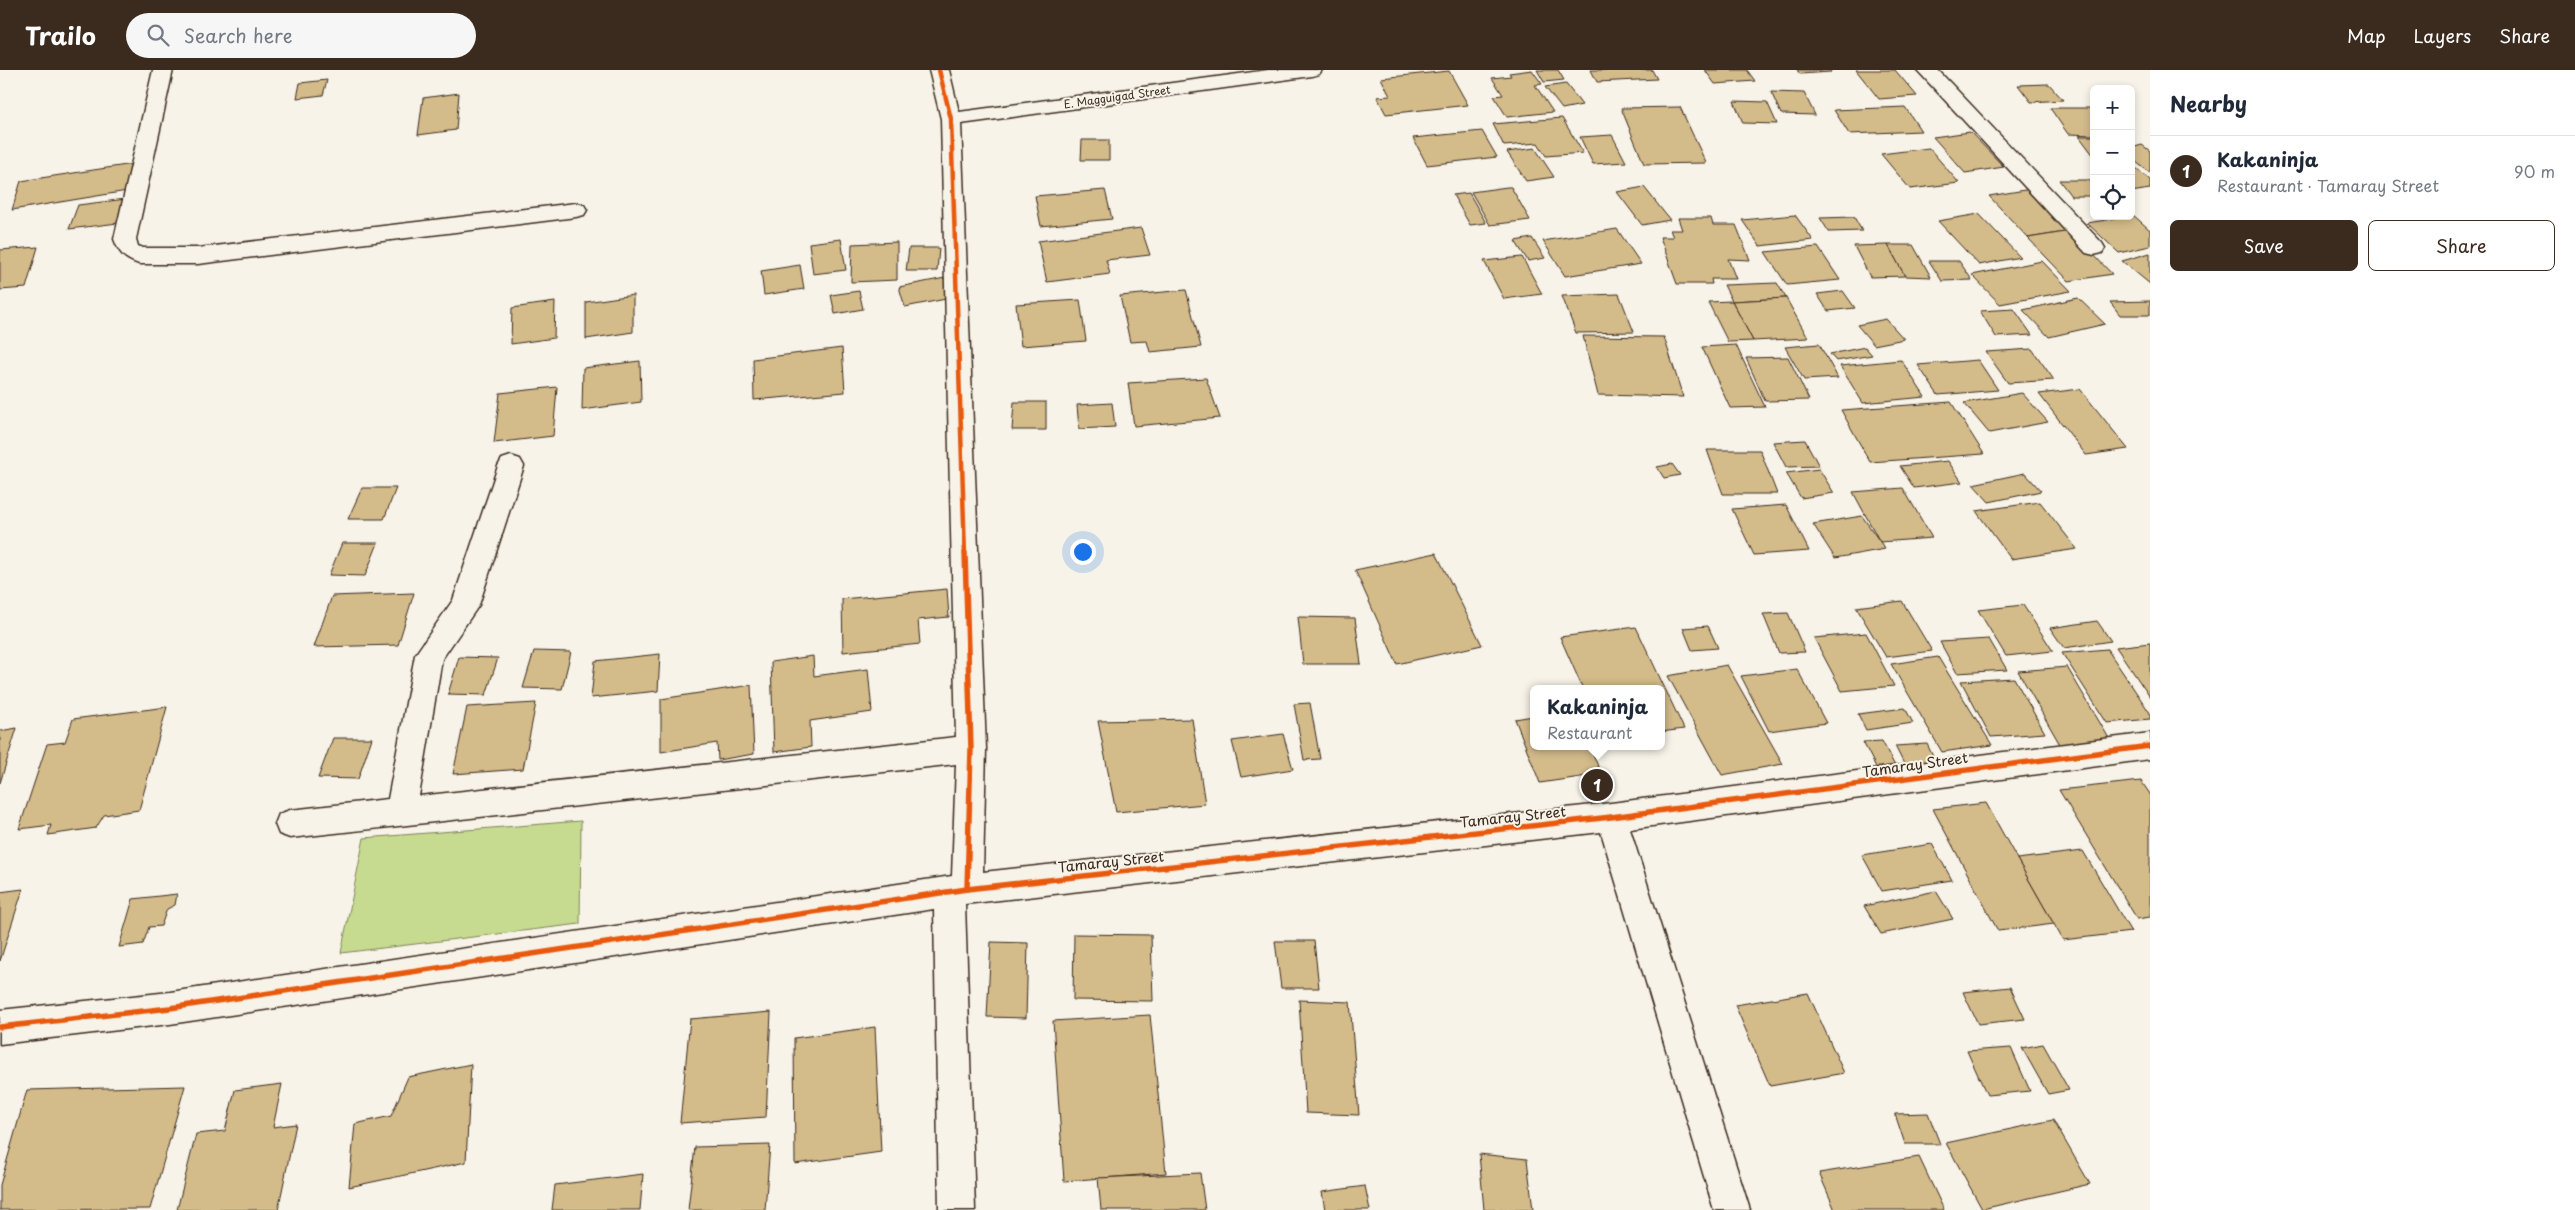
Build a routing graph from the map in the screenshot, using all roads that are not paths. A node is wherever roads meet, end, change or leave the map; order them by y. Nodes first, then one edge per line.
1 (163, 70) edge
2 (939, 70) edge
3 (1312, 70) edge
4 (1926, 70) edge
5 (951, 119) junction
6 (576, 210) dead end
7 (2094, 248) dead end
8 (511, 466) dead end
9 (2150, 746) edge
10 (971, 749) junction
11 (401, 812) junction
12 (1611, 818) junction
13 (290, 824) dead end
14 (958, 891) junction
15 (0, 1026) edge
16 (957, 1210) edge
17 (1732, 1210) edge

1 - 6 street
2 - 5 street
3 - 5 street, E. Magguigad Street
4 - 7 street
5 - 10 street
8 - 11 street
9 - 12 street, Tamaray Street
10 - 11 street
10 - 14 street
11 - 13 street
12 - 14 street, Tamaray Street
12 - 17 street
14 - 15 street, Tamaray Street
14 - 16 street

